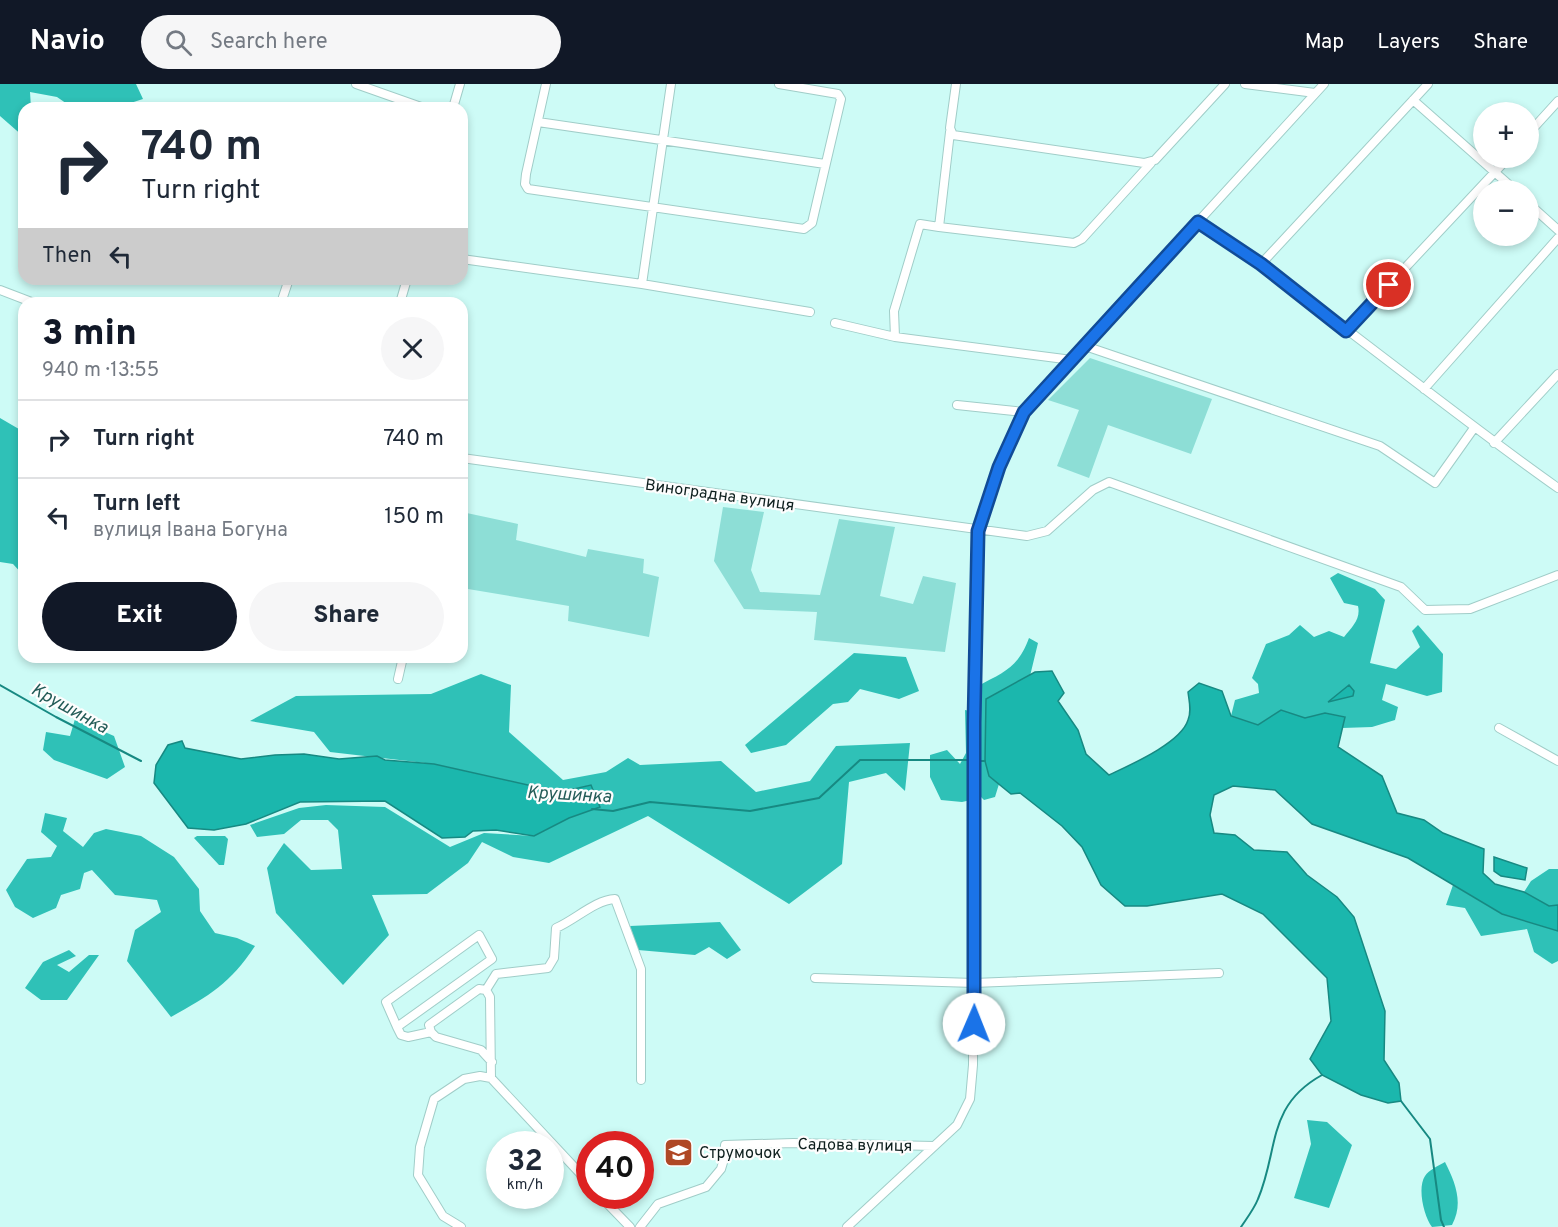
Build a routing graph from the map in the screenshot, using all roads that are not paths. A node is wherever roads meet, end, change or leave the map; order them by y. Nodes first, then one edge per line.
1 (356, 84) edge
2 (460, 84) edge
3 (546, 84) edge
4 (671, 84) edge
5 (779, 84) edge
6 (956, 84) edge
7 (1225, 84) edge
8 (1245, 84) edge
9 (1324, 84) edge
10 (1428, 84) edge
11 (1315, 93) junction
12 (1413, 100) junction
13 (1558, 101) edge
14 (407, 102) edge
15 (455, 102) edge
16 (538, 122) junction
17 (1539, 122) edge
18 (950, 132) junction
19 (664, 140) junction
20 (1151, 162) junction
21 (825, 164) junction
22 (1499, 168) edge
23 (1495, 172) junction
24 (1504, 180) edge
25 (654, 207) junction
26 (1539, 213) edge
27 (1198, 222) junction
28 (939, 227) junction
29 (1558, 230) edge
30 (1558, 238) edge
31 (468, 260) edge
32 (1261, 264) junction
33 (642, 284) junction
34 (0, 290) edge
35 (18, 297) edge
36 (810, 312) dead end
37 (835, 323) dead end
38 (1346, 331) junction
39 (895, 337) junction
40 (1085, 346) junction
41 (1072, 360) junction
42 (1558, 374) edge
43 (1424, 389) junction
44 (957, 405) dead end
45 (1024, 412) junction
46 (1474, 428) junction
47 (1494, 443) junction
48 (468, 459) edge
49 (1558, 488) edge
50 (978, 531) junction
51 (1558, 575) edge
52 (402, 663) edge
53 (398, 679) dead end
54 (1499, 728) dead end
55 (1558, 761) edge
56 (492, 959) junction
57 (1219, 973) dead end
58 (496, 974) junction
59 (815, 978) dead end
60 (974, 983) junction
61 (486, 990) junction
62 (398, 1027) junction
63 (431, 1032) junction
64 (492, 1062) junction
65 (491, 1078) junction
66 (641, 1080) dead end
67 (934, 1146) junction
68 (576, 1169) edge
69 (613, 1209) edge
70 (460, 1227) edge
71 (630, 1227) edge
72 (640, 1227) edge
73 (847, 1227) edge

1 - 14 street
2 - 15 street
3 - 16 street
4 - 19 street
5 - 21 street
6 - 18 street
7 - 20 street
8 - 11 street
9 - 11 street
10 - 12 street
11 - 27 street
12 - 23 street
12 - 32 street
13 - 17 street
16 - 19 street
16 - 25 street
18 - 20 street
18 - 28 street
19 - 21 street
19 - 25 street
20 - 28 street
21 - 25 street
22 - 23 street
23 - 24 street
23 - 38 street
25 - 33 street
26 - 29 street
27 - 32 street
27 - 40 street
28 - 39 street
30 - 43 street
31 - 33 street
32 - 38 street
33 - 36 street
34 - 35 street
37 - 39 street
38 - 43 street
39 - 41 street
40 - 41 street
40 - 46 street
41 - 45 street
42 - 47 street
43 - 46 street
44 - 45 street
45 - 50 street
46 - 47 street
47 - 49 street
48 - 50 street, Виноградна вулиця
50 - 51 street, Виноградна вулиця
50 - 60 street
52 - 53 street
54 - 55 street
56 - 58 street
56 - 62 street
56 - 62 street
57 - 60 street
58 - 61 street
58 - 66 street
59 - 60 street
60 - 67 street
61 - 63 street
61 - 64 street
62 - 63 street
63 - 64 street
64 - 65 street
65 - 68 street
65 - 70 street
67 - 72 street, Садова вулиця
67 - 73 street
69 - 71 street

